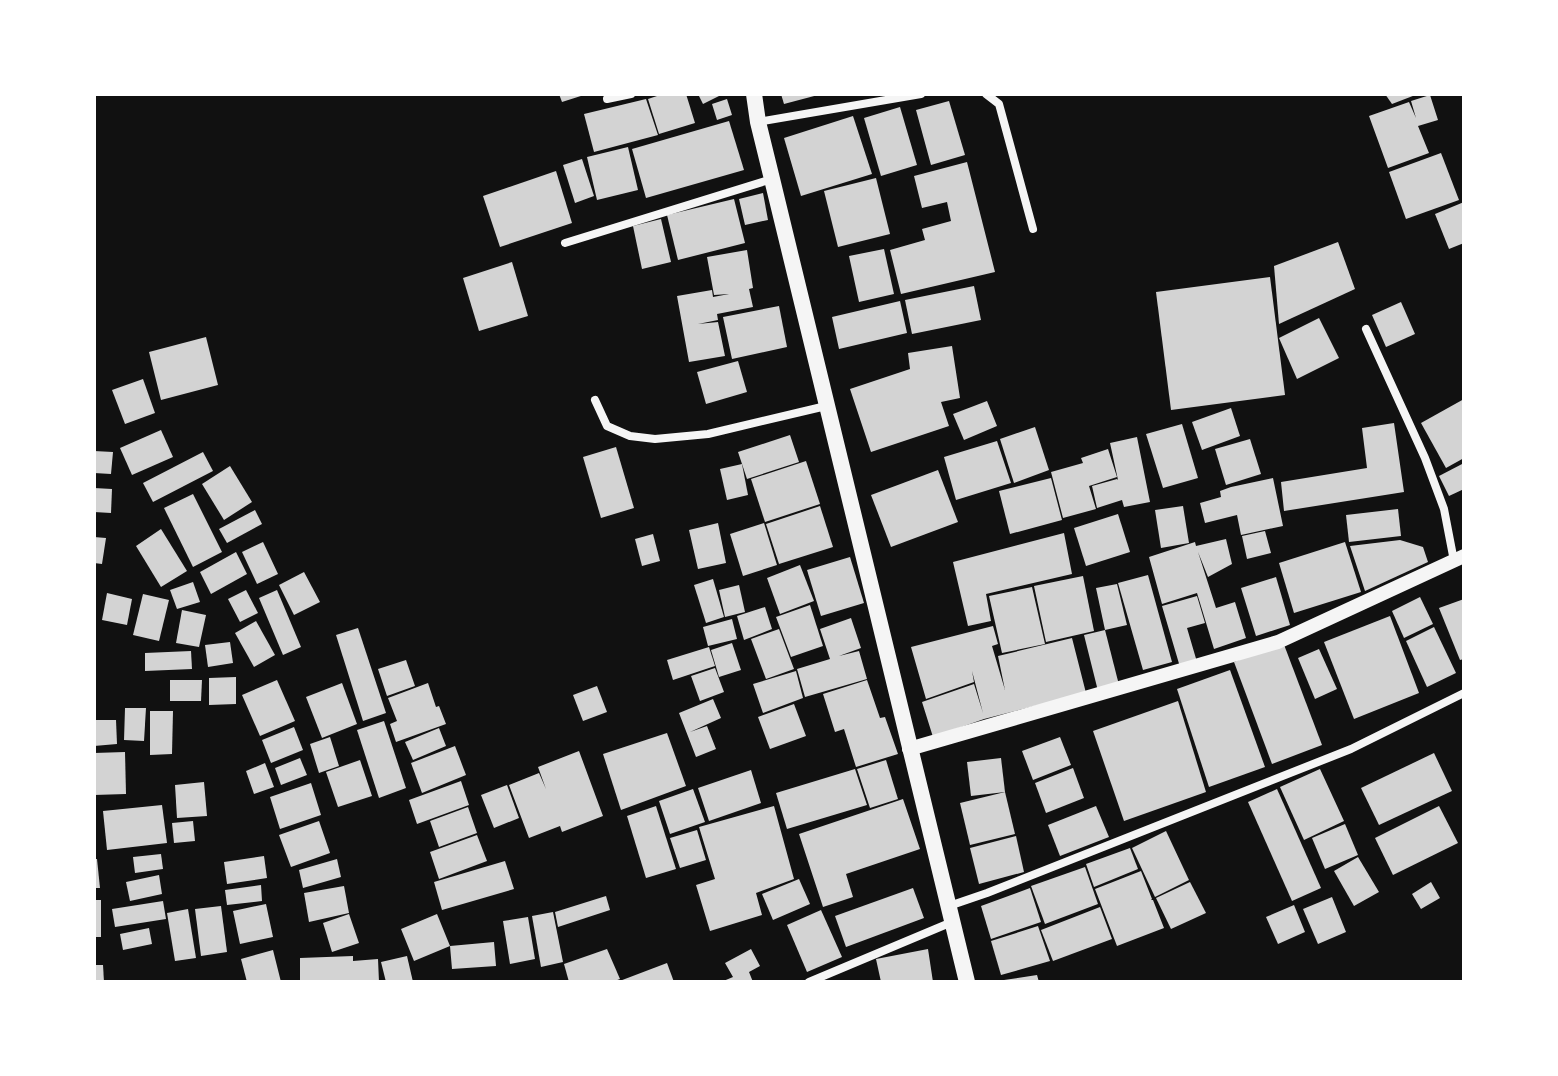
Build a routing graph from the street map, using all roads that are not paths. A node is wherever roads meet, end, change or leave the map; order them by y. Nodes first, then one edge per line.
1 (631, 94) edge
2 (754, 94) edge
3 (921, 94) edge
4 (986, 94) edge
5 (607, 99) dead end
6 (758, 122) junction
7 (772, 179) junction
8 (1033, 229) dead end
9 (565, 243) dead end
10 (1366, 329) dead end
11 (595, 400) dead end
12 (826, 406) junction
13 (1459, 558) edge
14 (1464, 693) edge
15 (909, 749) junction
16 (950, 914) junction
17 (809, 982) edge
18 (967, 982) edge

1 - 5 street
2 - 6 main road
3 - 6 street
4 - 8 street
6 - 7 main road
7 - 9 street
7 - 12 main road
10 - 13 street
11 - 12 street
12 - 15 main road
13 - 15 street
14 - 16 street
15 - 16 main road
16 - 17 street
16 - 18 main road

